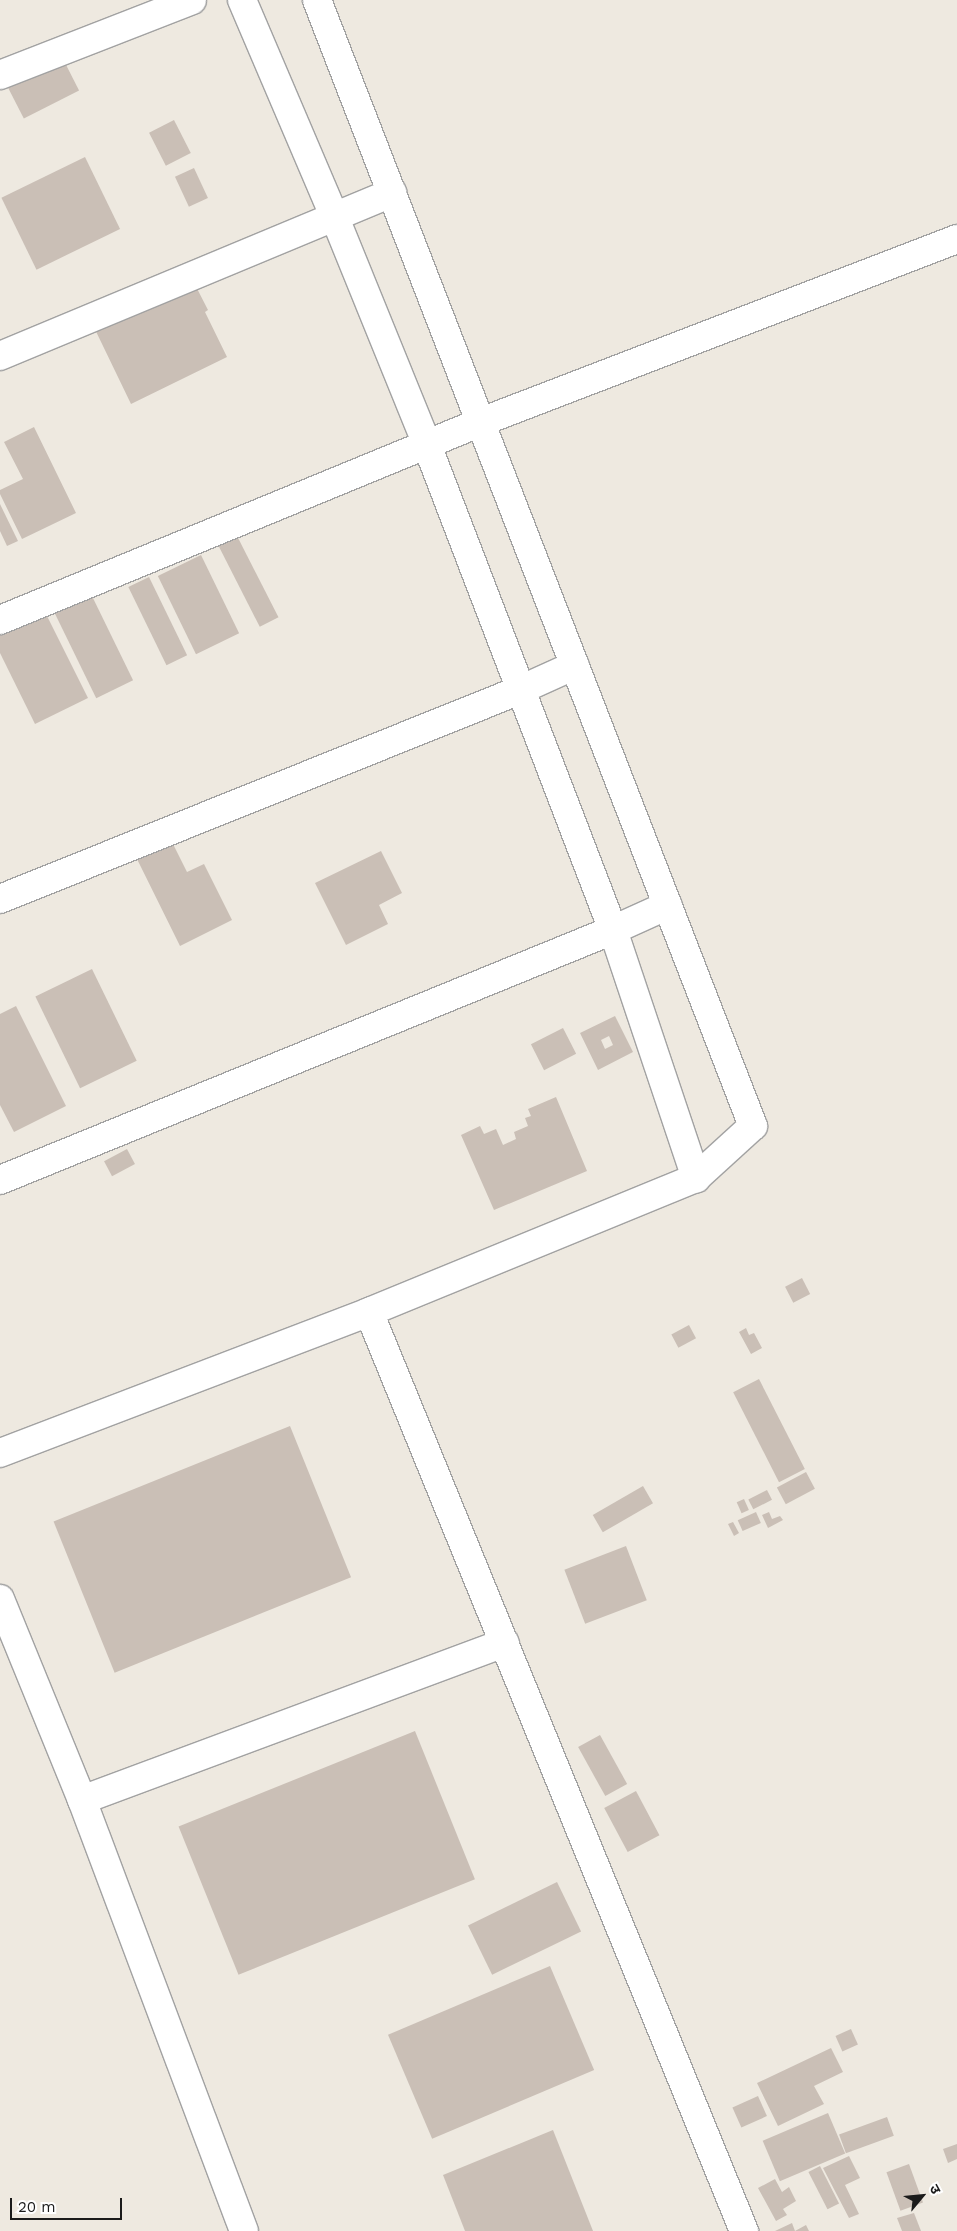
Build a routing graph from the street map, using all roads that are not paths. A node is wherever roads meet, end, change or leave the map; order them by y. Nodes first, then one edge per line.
1 (192, 0) edge
2 (242, 0) edge
3 (317, 0) edge
4 (0, 76) edge
5 (392, 193) junction
6 (335, 218) junction
7 (957, 239) edge
8 (0, 356) edge
9 (481, 422) junction
10 (427, 446) junction
11 (0, 620) edge
12 (575, 665) junction
13 (520, 690) junction
14 (0, 899) edge
15 (668, 905) junction
16 (613, 930) junction
17 (696, 1178) junction
18 (0, 1180) edge
19 (369, 1312) junction
20 (0, 1452) edge
21 (0, 1599) edge
22 (505, 1644) junction
23 (82, 1800) junction
24 (244, 2231) edge
25 (744, 2231) edge

1 - 4 street
2 - 6 street
3 - 5 street
5 - 6 street
5 - 9 street
6 - 8 street
6 - 10 street
7 - 9 street
9 - 10 street
9 - 12 street
10 - 11 street
10 - 13 street
12 - 13 street
12 - 15 street
13 - 14 street
13 - 16 street
15 - 16 street
15 - 17 street
16 - 17 street
16 - 18 street
17 - 19 street
19 - 20 street
19 - 22 street
21 - 23 street
22 - 23 street
22 - 25 street
23 - 24 street

